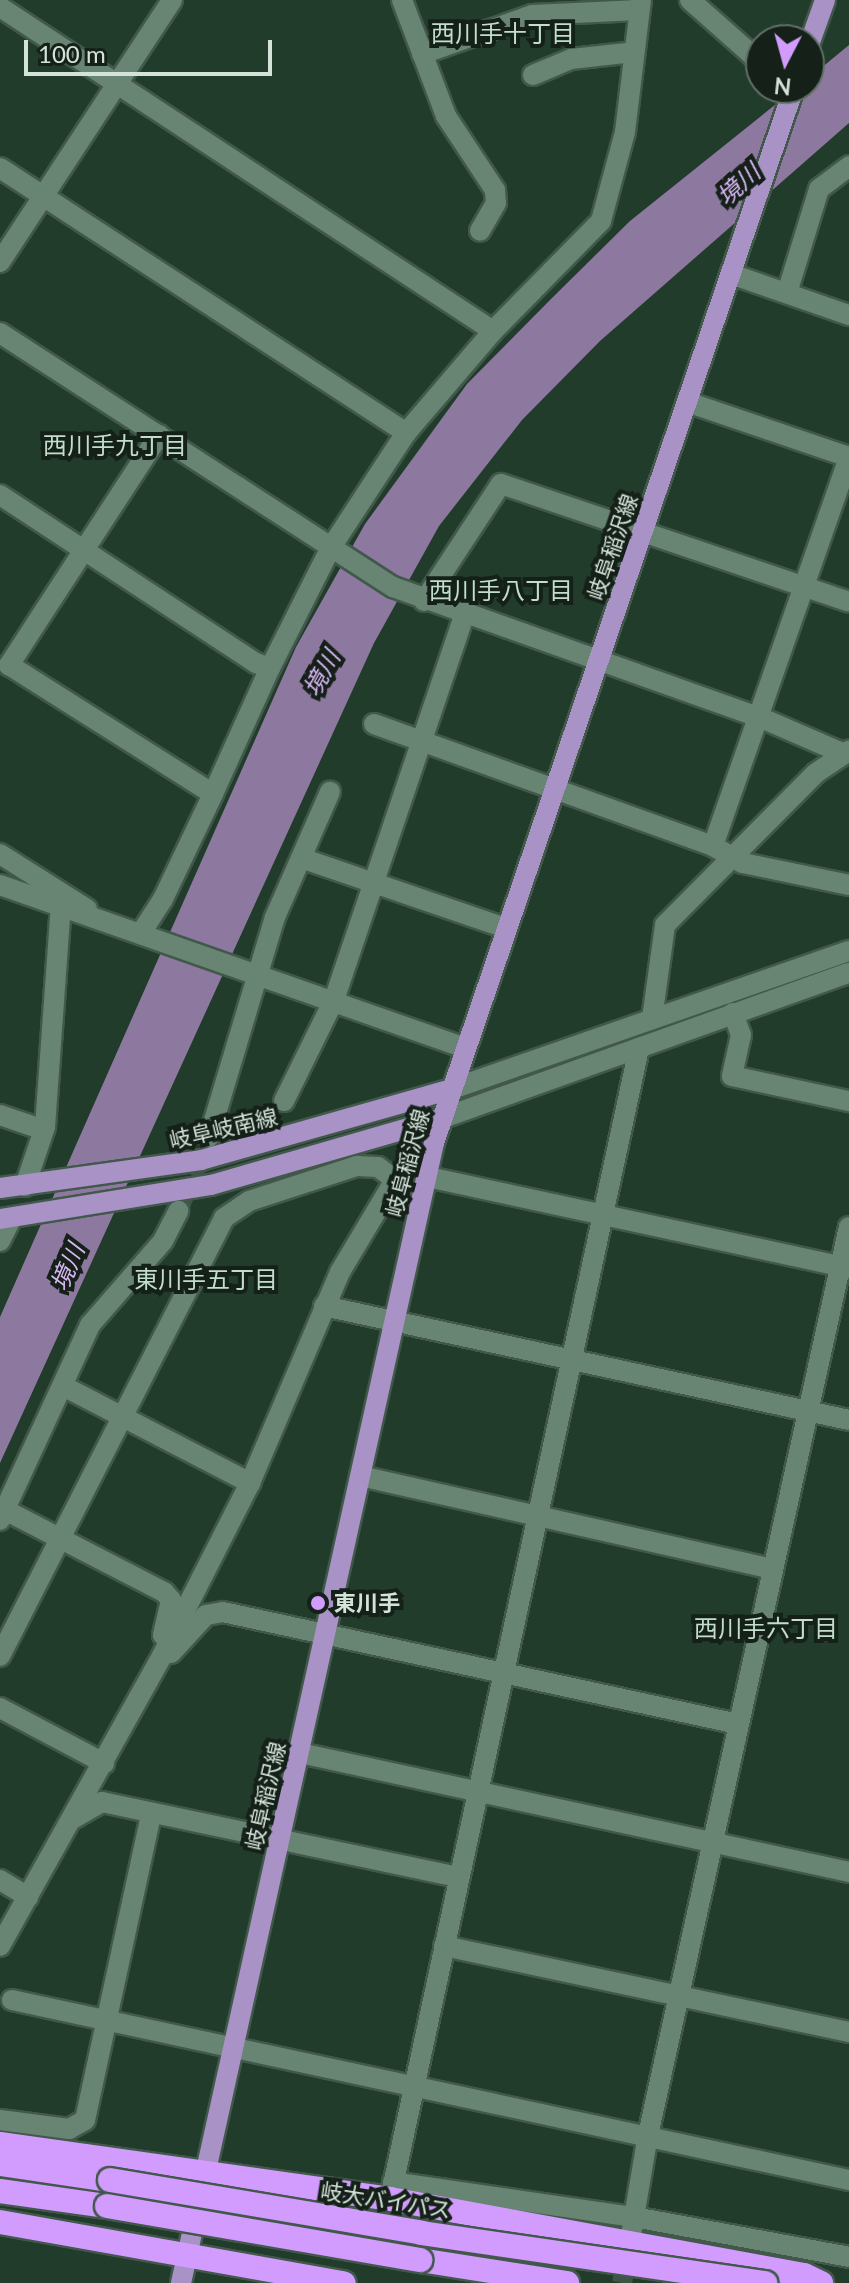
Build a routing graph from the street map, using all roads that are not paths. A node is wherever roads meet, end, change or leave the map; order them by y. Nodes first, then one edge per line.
1 (172, 0) edge
2 (402, 0) edge
3 (690, 0) edge
4 (825, 0) edge
5 (640, 5) edge
6 (0, 7) edge
7 (816, 24) edge
8 (745, 49) edge
9 (634, 52) junction
10 (422, 54) junction
11 (533, 75) dead end
12 (118, 84) junction
13 (789, 104) edge
14 (849, 166) edge
15 (0, 168) edge
16 (44, 196) junction
17 (480, 231) dead end
18 (0, 262) edge
19 (731, 274) junction
20 (787, 293) junction
21 (849, 315) edge
22 (493, 331) junction
23 (0, 333) edge
24 (687, 402) junction
25 (406, 433) junction
26 (159, 435) junction
27 (849, 457) edge
28 (0, 495) edge
29 (643, 531) junction
30 (331, 550) junction
31 (84, 551) junction
32 (806, 588) junction
33 (421, 600) junction
34 (849, 602) edge
35 (464, 616) junction
36 (599, 661) junction
37 (270, 668) junction
38 (759, 717) junction
39 (374, 724) dead end
40 (422, 742) junction
41 (846, 752) edge
42 (552, 789) junction
43 (330, 792) dead end
44 (213, 794) junction
45 (721, 851) junction
46 (0, 854) edge
47 (301, 858) junction
48 (374, 883) junction
49 (0, 885) edge
50 (849, 885) edge
51 (61, 906) junction
52 (89, 915) junction
53 (505, 928) junction
54 (147, 936) junction
55 (849, 951) edge
56 (251, 972) junction
57 (849, 973) edge
58 (334, 1000) junction
59 (733, 1013) junction
60 (652, 1019) junction
61 (465, 1048) junction
62 (639, 1048) junction
63 (452, 1089) junction
64 (284, 1101) dead end
65 (849, 1101) edge
66 (0, 1115) edge
67 (443, 1118) junction
68 (32, 1126) dead end
69 (209, 1137) tunnel mouth
70 (428, 1177) junction
71 (31, 1185) junction
72 (0, 1188) edge
73 (178, 1211) tunnel mouth
74 (602, 1216) junction
75 (10, 1219) edge
76 (849, 1227) edge
77 (0, 1241) edge
78 (845, 1267) edge
79 (324, 1306) junction
80 (395, 1320) junction
81 (570, 1360) junction
82 (63, 1386) junction
83 (809, 1412) junction
84 (123, 1417) junction
85 (849, 1420) edge
86 (360, 1476) junction
87 (250, 1483) junction
88 (3, 1515) edge
89 (539, 1518) junction
90 (61, 1539) junction
91 (772, 1569) junction
92 (326, 1635) junction
93 (0, 1656) edge
94 (162, 1656) junction
95 (502, 1674) junction
96 (0, 1708) edge
97 (738, 1724) junction
98 (300, 1753) junction
99 (104, 1763) junction
100 (476, 1791) junction
101 (151, 1815) junction
102 (74, 1818) junction
103 (280, 1840) junction
104 (715, 1843) junction
105 (849, 1872) edge
106 (457, 1877) junction
107 (0, 1880) edge
108 (28, 1897) junction
109 (0, 1946) edge
110 (444, 1946) junction
111 (681, 1993) junction
112 (12, 2000) dead end
113 (106, 2020) junction
114 (849, 2032) edge
115 (235, 2046) junction
116 (414, 2084) junction
117 (0, 2120) edge
118 (648, 2135) junction
119 (0, 2144) edge
120 (0, 2164) edge
121 (206, 2175) junction
122 (849, 2180) edge
123 (391, 2190) junction
124 (0, 2191) edge
125 (0, 2222) edge
126 (632, 2226) junction
127 (849, 2257) edge
128 (186, 2259) junction
129 (181, 2283) edge
130 (344, 2283) edge
131 (567, 2283) edge
132 (765, 2283) edge
133 (821, 2283) edge

1 - 12 street
2 - 10 street
3 - 8 street
4 - 7 main road
5 - 9 street
5 - 10 street
6 - 12 street
9 - 11 street
9 - 22 street
10 - 17 street
12 - 16 street
12 - 22 street
13 - 19 main road, 岐阜稲沢線
14 - 20 street
15 - 16 street
16 - 18 street
16 - 25 street
19 - 20 street
19 - 24 main road, 岐阜稲沢線
20 - 21 street
22 - 25 street
23 - 26 street
24 - 27 street
24 - 29 main road, 岐阜稲沢線
25 - 30 street
26 - 30 street
26 - 31 street
27 - 32 street
28 - 31 street
29 - 32 street
29 - 33 street
29 - 36 main road, 岐阜稲沢線
30 - 33 street
30 - 37 street
31 - 37 street
31 - 44 street
32 - 34 street
32 - 38 street
33 - 35 street
35 - 36 street
35 - 40 street
36 - 38 street
36 - 42 main road, 岐阜稲沢線
37 - 44 street
38 - 41 street
38 - 45 street
39 - 40 street
40 - 42 street
40 - 48 street
41 - 45 street
42 - 45 street
42 - 53 main road, 岐阜稲沢線
43 - 47 street
44 - 54 street
45 - 50 street
45 - 60 street
46 - 52 street
47 - 48 street
47 - 56 street
48 - 53 street
48 - 58 street
49 - 51 street
51 - 52 street
51 - 71 street
52 - 54 street
53 - 61 main road, 岐阜稲沢線
54 - 56 street
55 - 60 street
56 - 58 street
56 - 69 street
57 - 59 street
58 - 61 street
58 - 64 street
59 - 62 street
59 - 65 street
60 - 63 street
61 - 63 main road, 岐阜稲沢線
62 - 67 street
62 - 74 street
63 - 67 main road, 岐阜稲沢線
63 - 71 main road, 岐阜岐南線
66 - 68 street
67 - 70 main road, 岐阜稲沢線
67 - 75 main road
70 - 74 street
70 - 80 main road, 岐阜稲沢線
71 - 72 main road, 岐阜岐南線
73 - 82 street
74 - 78 street
74 - 81 street
75 - 77 street
76 - 78 street
78 - 83 street
79 - 80 street
79 - 84 street
79 - 87 street
80 - 81 street
80 - 86 main road, 岐阜稲沢線
81 - 83 street
81 - 89 street
82 - 84 street
82 - 88 street
83 - 85 street
83 - 91 street
84 - 87 street
84 - 90 street
86 - 89 street
86 - 92 main road, 岐阜稲沢線
87 - 94 street
88 - 90 street
89 - 91 street
89 - 95 street
90 - 93 street
90 - 94 street
91 - 97 street
92 - 94 street
92 - 95 street
92 - 98 main road, 岐阜稲沢線
94 - 99 street
95 - 97 street
95 - 100 street
96 - 99 street
97 - 104 street
98 - 100 street
98 - 103 main road, 岐阜稲沢線
99 - 102 street
100 - 104 street
100 - 106 street
101 - 102 street
101 - 103 street
101 - 113 street
102 - 108 street
103 - 106 street
103 - 115 main road, 岐阜稲沢線
104 - 105 street
104 - 111 street
106 - 110 street
107 - 108 street
108 - 109 street
110 - 111 street
110 - 116 street
111 - 114 street
111 - 118 street
112 - 113 street
113 - 115 street
113 - 117 street
115 - 116 street
115 - 121 main road, 岐阜稲沢線
116 - 118 street
116 - 123 street
118 - 122 street
118 - 126 street
119 - 121 highway
120 - 132 highway, 岐大バイパス, bridge
121 - 123 highway
121 - 128 main road, 岐阜稲沢線
123 - 126 street
123 - 133 highway
124 - 131 highway, bridge
125 - 128 highway
126 - 127 street
128 - 129 main road, 岐阜稲沢線
128 - 130 highway

